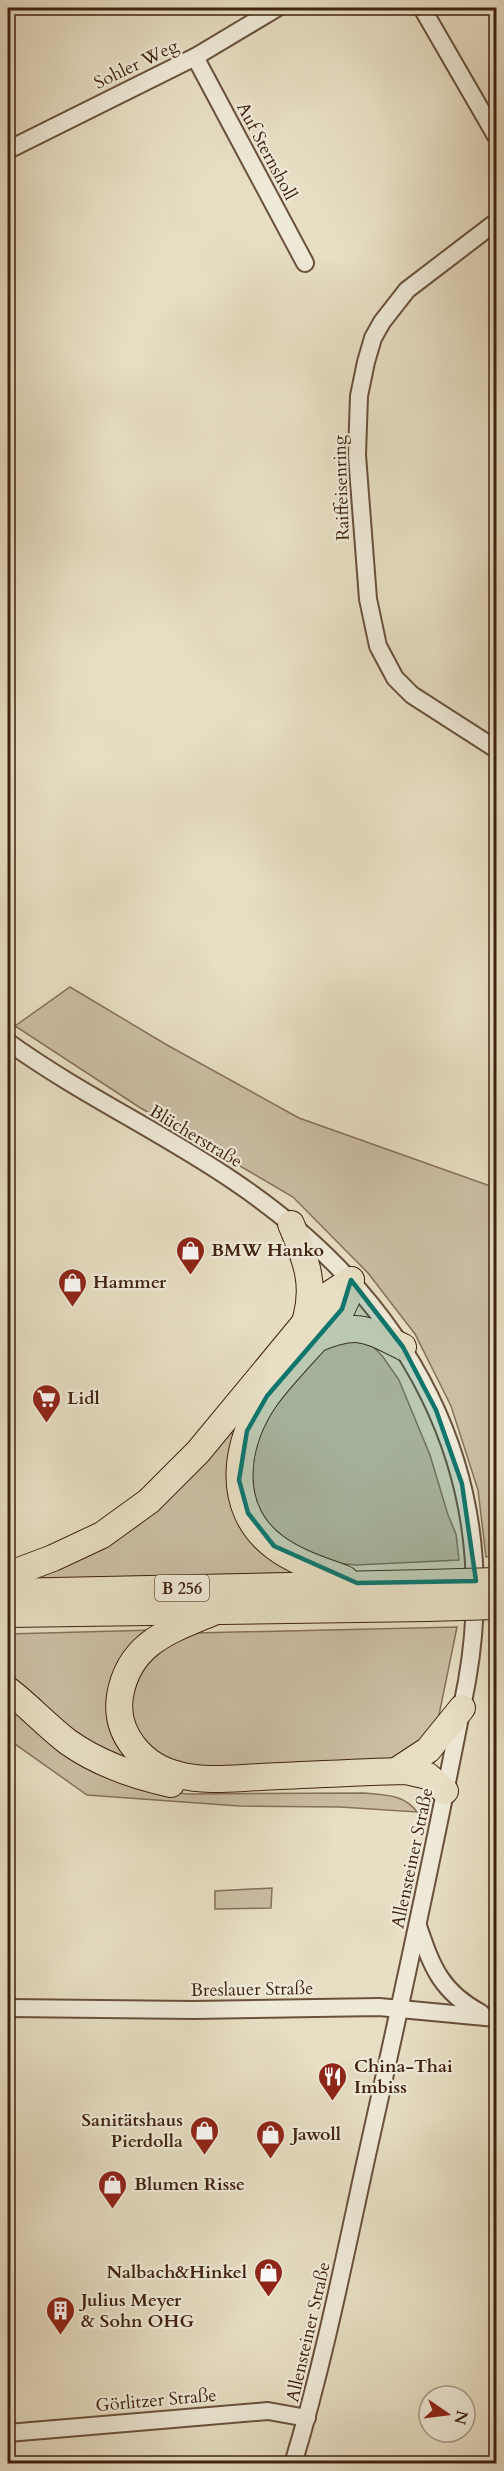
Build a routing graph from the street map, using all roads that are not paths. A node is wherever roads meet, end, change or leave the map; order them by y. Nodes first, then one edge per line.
1 (277, 8) edge
2 (422, 8) edge
3 (195, 57) junction
4 (496, 136) edge
5 (8, 150) edge
6 (496, 222) edge
7 (305, 263) dead end
8 (496, 749) edge
9 (8, 1042) edge
10 (291, 1224) junction
11 (351, 1280) junction
12 (309, 1330) junction
13 (403, 1347) junction
14 (8, 1575) edge
15 (496, 1581) edge
16 (357, 1583) junction
17 (8, 1592) edge
18 (496, 1606) edge
19 (216, 1611) junction
20 (8, 1614) edge
21 (8, 1690) edge
22 (462, 1708) junction
23 (396, 1771) junction
24 (445, 1791) junction
25 (417, 1926) junction
26 (8, 2008) edge
27 (400, 2008) junction
28 (493, 2017) edge
29 (307, 2418) junction
30 (8, 2433) edge
31 (293, 2463) edge

1 - 3 street, Sohler Weg
2 - 4 street
3 - 5 street, Sohler Weg
3 - 7 street, Auf Sternsholl
6 - 8 street, Raiffeisenring
9 - 10 street, Blücherstraße
10 - 11 street, Blücherstraße
10 - 12 highway
11 - 12 highway
11 - 13 street, Allensteiner Straße
12 - 13 highway
12 - 14 highway
12 - 16 highway
13 - 22 street, Allensteiner Straße
15 - 16 highway, B 256, bridge
16 - 17 highway, B 256
18 - 19 highway, B 256, bridge
19 - 20 highway, B 256
19 - 23 highway
21 - 24 highway
22 - 23 highway
22 - 24 street, Allensteiner Straße
23 - 24 highway
24 - 25 street, Allensteiner Straße
25 - 27 street, Allensteiner Straße
25 - 28 street
26 - 27 street, Breslauer Straße
27 - 28 street, Breslauer Straße
27 - 29 street, Allensteiner Straße
29 - 30 street, Görlitzer Straße
29 - 31 street, Allensteiner Straße

